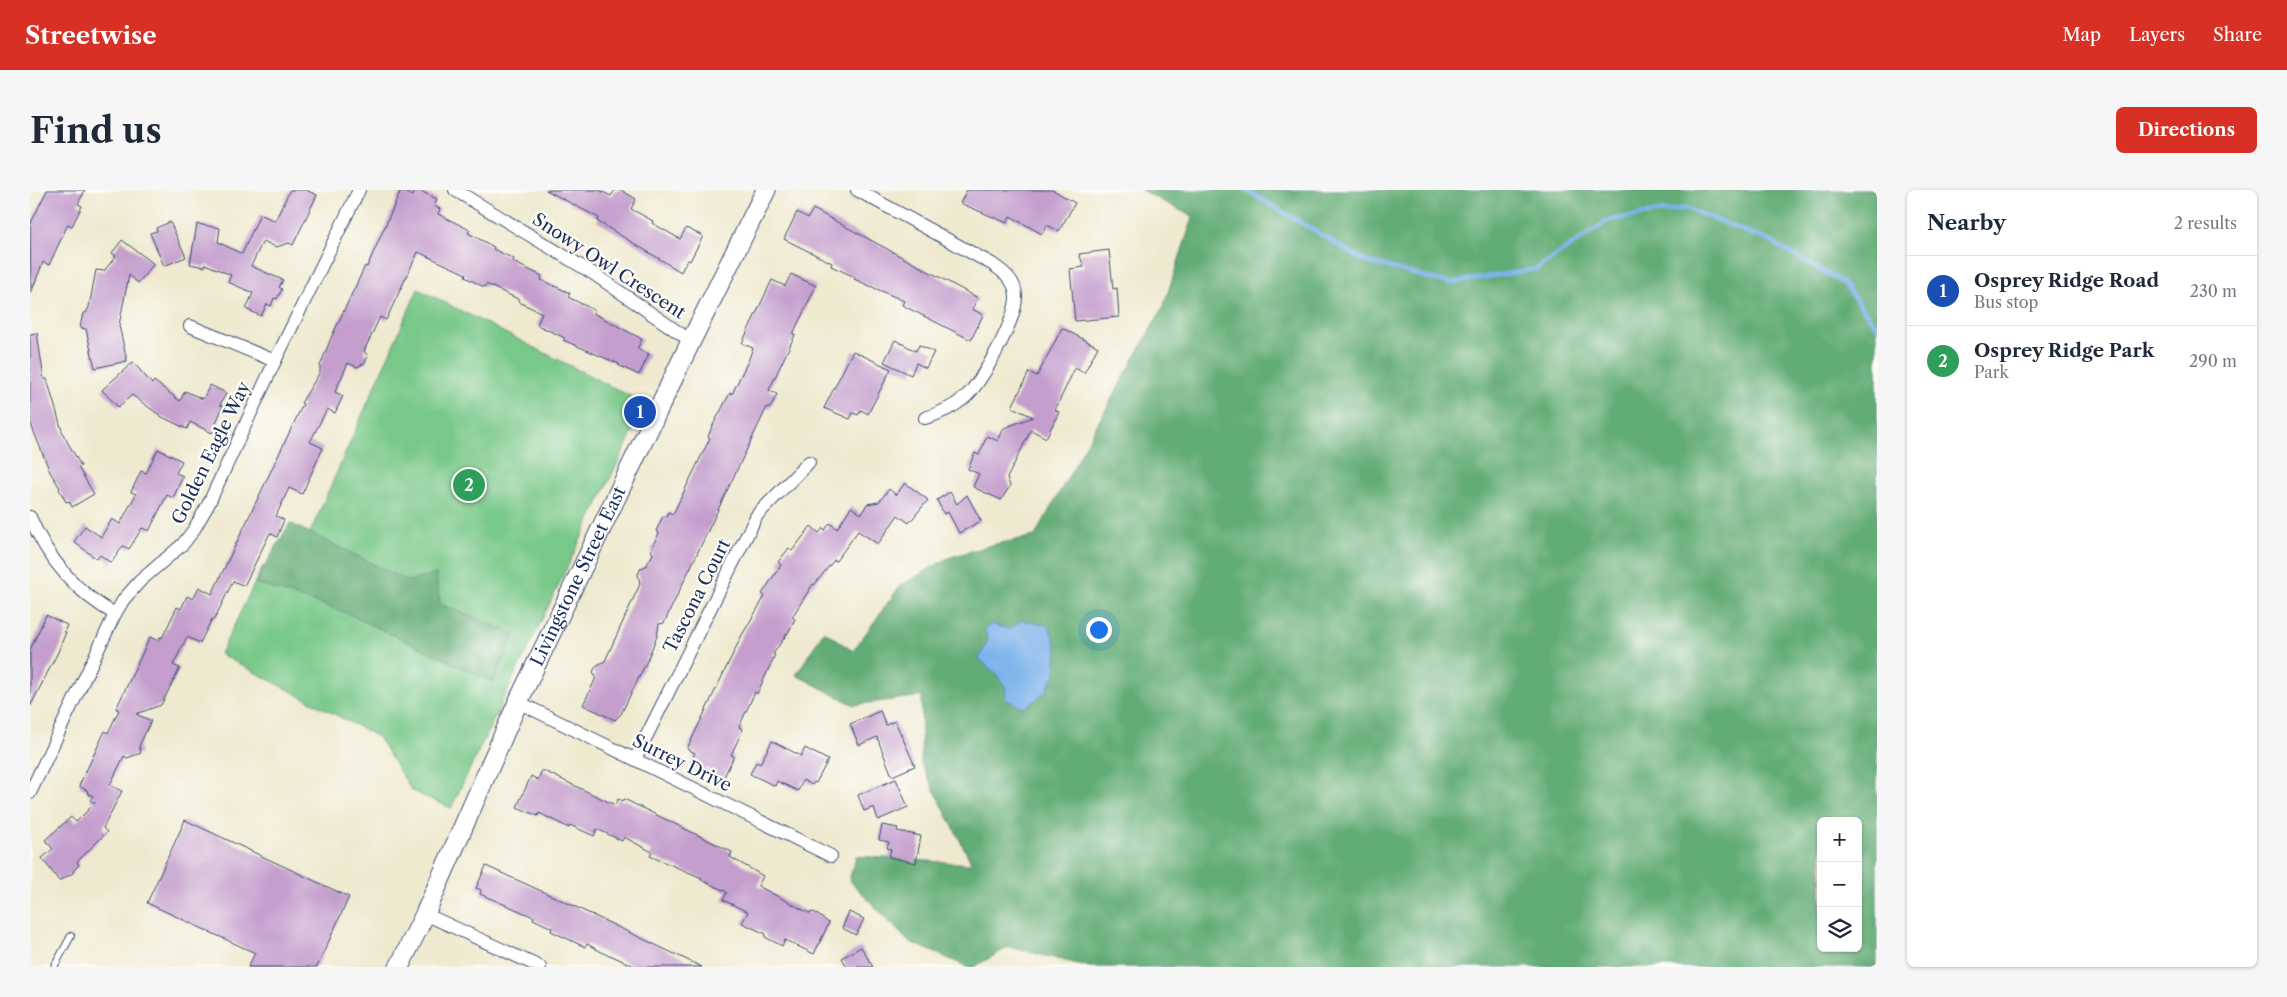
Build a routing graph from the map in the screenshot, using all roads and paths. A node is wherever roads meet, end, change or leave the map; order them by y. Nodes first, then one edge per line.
1 (358, 190) edge
2 (455, 190) edge
3 (766, 190) edge
4 (857, 190) edge
5 (190, 326) dead end
6 (691, 341) junction
7 (275, 360) junction
8 (925, 418) dead end
9 (808, 462) dead end
10 (30, 517) edge
11 (115, 614) junction
12 (518, 702) junction
13 (635, 759) junction
14 (30, 792) edge
15 (831, 856) dead end
16 (425, 914) junction
17 (71, 936) dead end
18 (54, 967) edge
19 (399, 967) edge
20 (540, 967) edge

1 - 7 street, Golden Eagle Way
2 - 6 street, Snowy Owl Crescent
3 - 6 street, Livingstone Street East
4 - 8 street
5 - 7 street
6 - 12 street, Livingstone Street East
7 - 11 street, Golden Eagle Way
9 - 13 street, Tascona Court
10 - 11 street
11 - 14 street, Golden Eagle Way
12 - 13 street, Surrey Drive
12 - 16 street, Livingstone Street East
13 - 15 street, Surrey Drive
16 - 19 street, Livingstone Street East
16 - 20 street
17 - 18 lane

